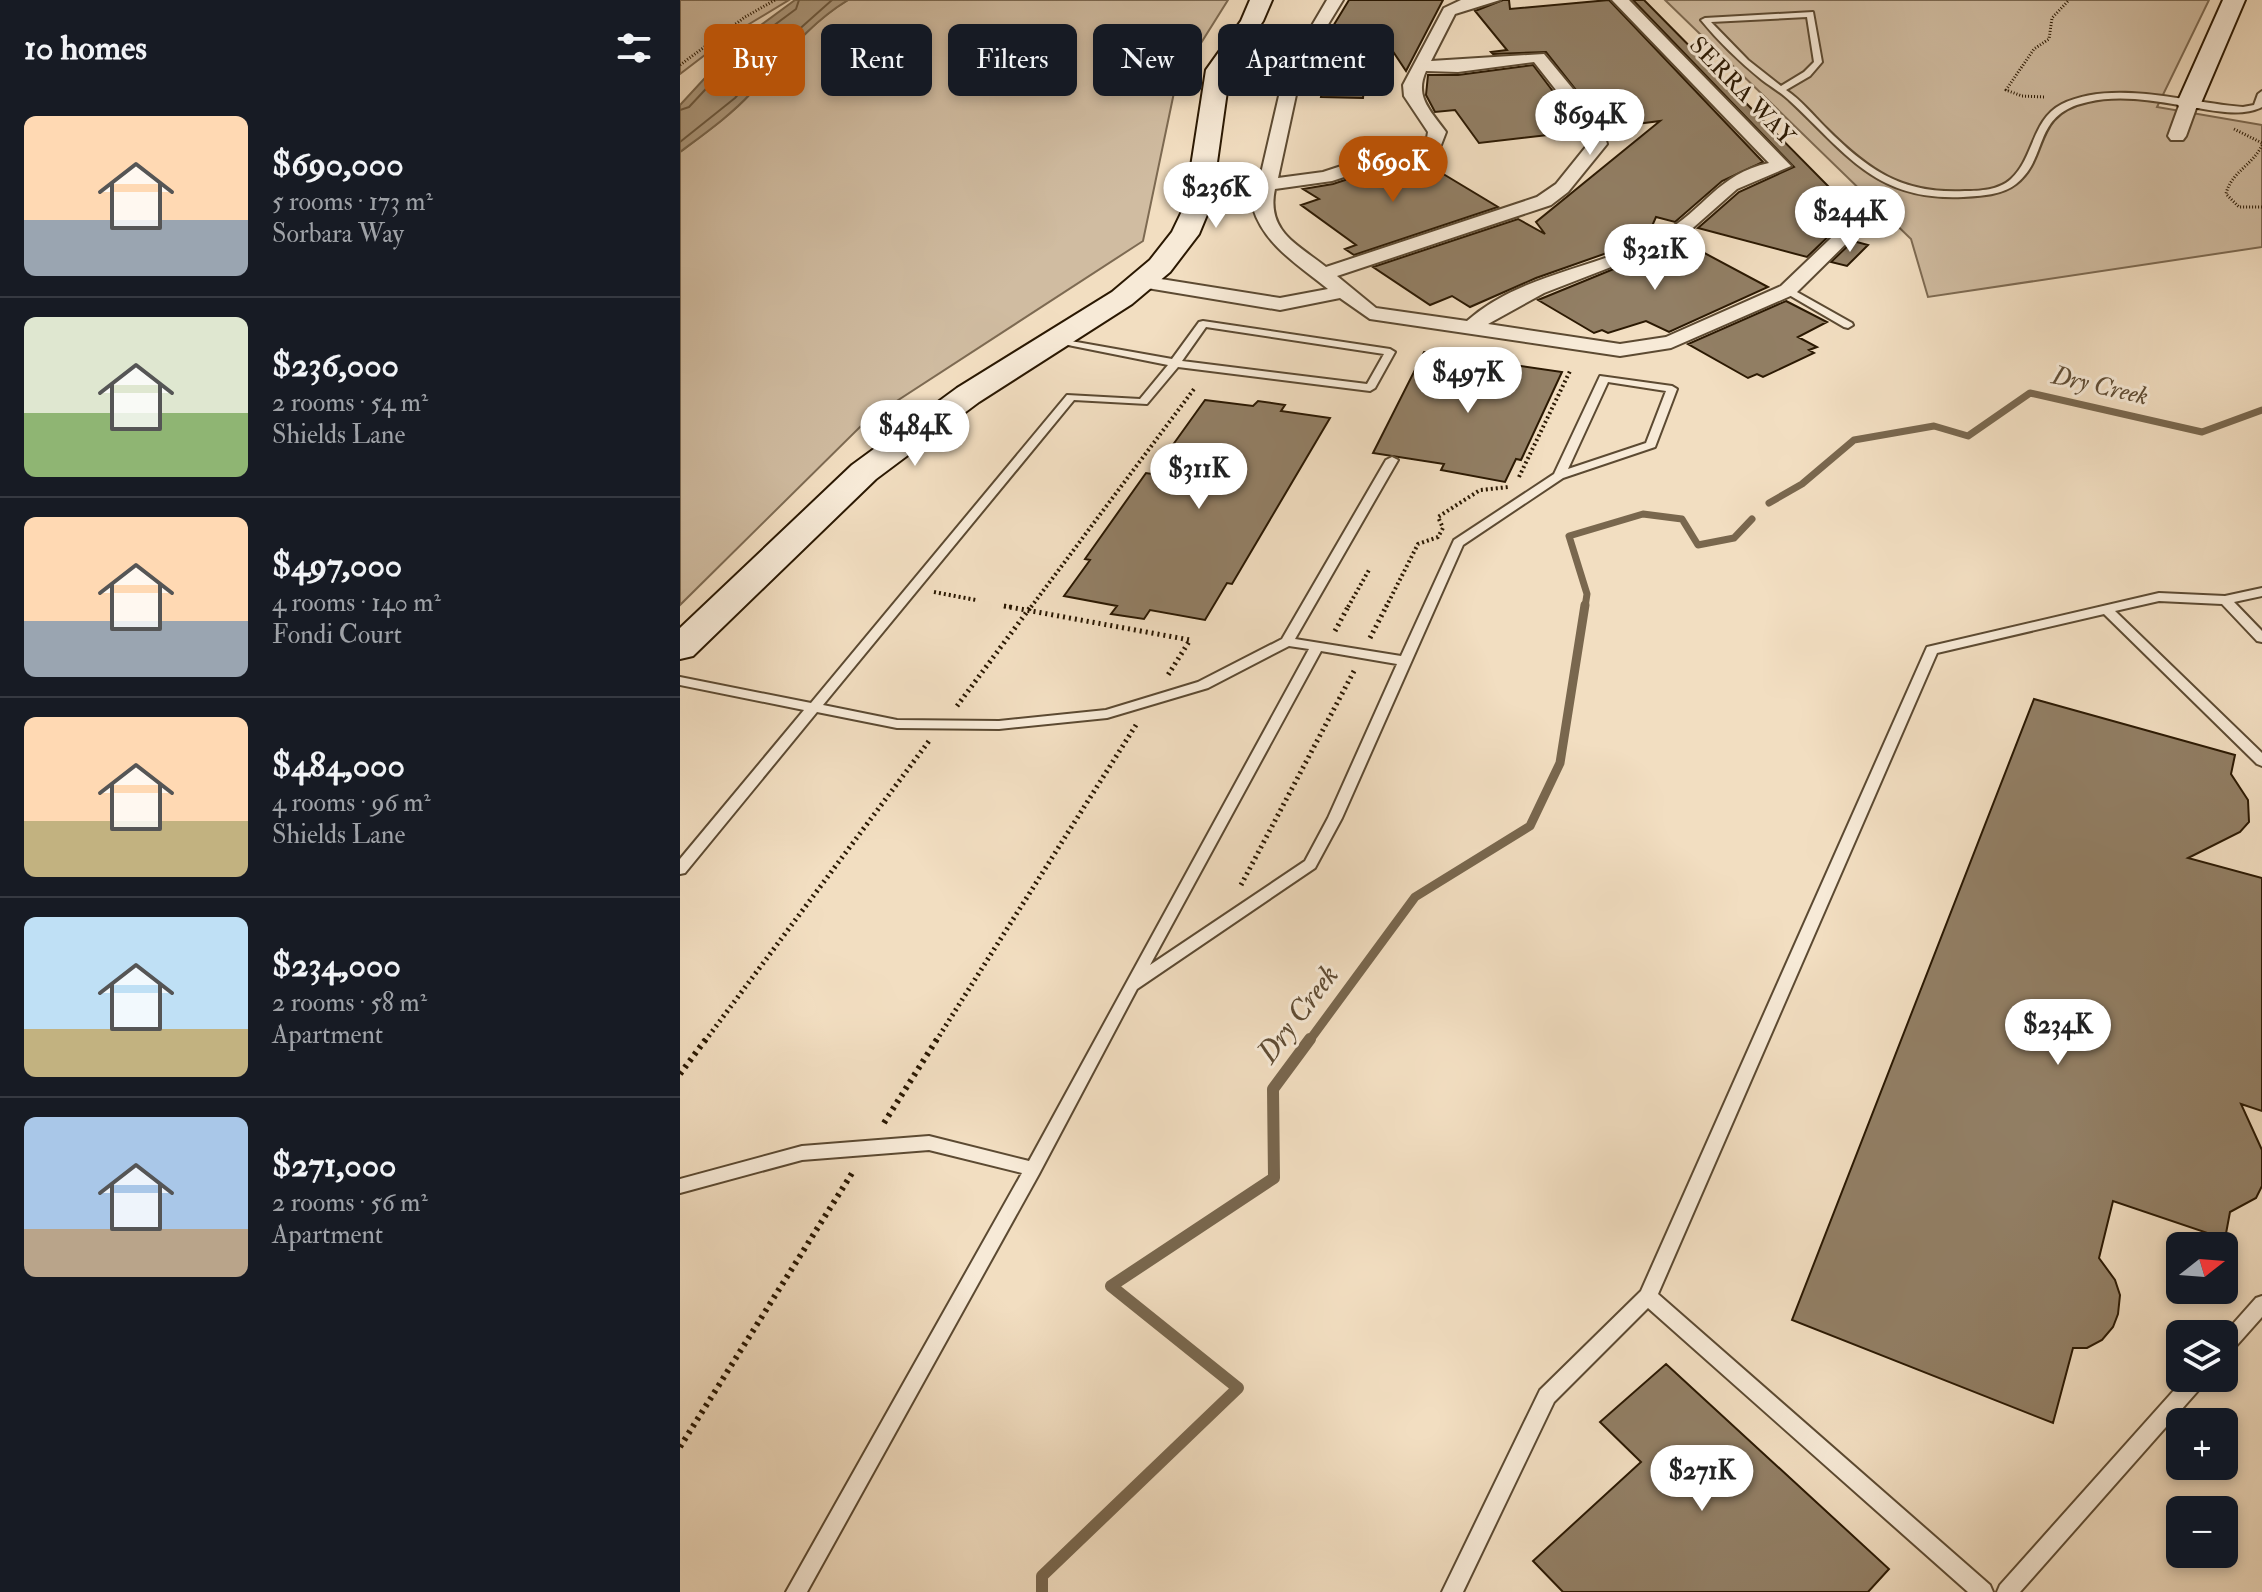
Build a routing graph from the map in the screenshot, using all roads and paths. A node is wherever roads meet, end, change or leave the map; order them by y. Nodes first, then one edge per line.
1 (775, 0) edge
2 (1261, 0) edge
3 (1335, 0) edge
4 (1492, 0) edge
5 (1620, 0) edge
6 (2234, 0) edge
7 (1320, 24) edge
8 (680, 65) edge
9 (1421, 66) junction
10 (1214, 84) junction
11 (1218, 84) edge
12 (1780, 90) junction
13 (2262, 94) edge
14 (1287, 96) edge
15 (2189, 103) junction
16 (2177, 136) dead end
17 (2262, 145) edge
18 (1267, 185) junction
19 (2262, 207) edge
20 (1858, 223) dead end
21 (1321, 275) junction
22 (1142, 282) junction
23 (1788, 290) junction
24 (1341, 292) junction
25 (1848, 325) dead end
26 (1471, 329) junction
27 (1058, 340) junction
28 (1175, 363) junction
29 (1570, 371) dead end
30 (1194, 389) dead end
31 (1392, 460) dead end
32 (1559, 476) junction
33 (1369, 570) dead end
34 (925, 590) dead end
35 (2262, 592) edge
36 (976, 600) dead end
37 (2225, 600) junction
38 (1004, 606) dead end
39 (2106, 609) junction
40 (1028, 610) junction
41 (1333, 635) dead end
42 (2262, 638) edge
43 (1287, 642) junction
44 (1368, 643) dead end
45 (1317, 646) junction
46 (680, 648) edge
47 (1405, 661) junction
48 (1357, 665) dead end
49 (680, 681) edge
50 (1163, 682) dead end
51 (813, 708) junction
52 (1145, 711) dead end
53 (950, 714) dead end
54 (930, 739) dead end
55 (2262, 761) edge
56 (680, 869) edge
57 (1238, 891) dead end
58 (1131, 985) junction
59 (680, 1074) edge
60 (884, 1123) dead end
61 (859, 1163) dead end
62 (1033, 1169) junction
63 (680, 1186) edge
64 (1648, 1296) junction
65 (2262, 1304) edge
66 (2238, 1331) edge
67 (2185, 1392) edge
68 (680, 1447) edge
69 (796, 1592) edge
70 (1452, 1592) edge
71 (1983, 1592) edge
72 (2007, 1592) edge

1 - 8 path
2 - 10 main road
3 - 7 street
4 - 9 street
5 - 26 street, SERRA WAY
6 - 15 main road
9 - 18 street
9 - 21 street
10 - 11 street
10 - 22 main road
12 - 12 lane
12 - 15 lane
13 - 15 lane
14 - 18 street
15 - 16 street
17 - 19 path
18 - 21 street
20 - 23 street
21 - 24 street
22 - 24 street
22 - 27 main road
23 - 25 lane
23 - 26 street
24 - 26 street
27 - 28 lane
27 - 46 main road
28 - 28 lane
28 - 51 lane
29 - 44 path
30 - 40 path
31 - 43 lane
32 - 32 lane
32 - 47 lane
33 - 41 path
34 - 36 path
35 - 37 lane
37 - 39 lane
37 - 42 lane
38 - 40 path
39 - 55 lane
39 - 64 lane
40 - 50 path
40 - 53 path
43 - 45 lane
43 - 51 lane
45 - 47 lane
45 - 58 lane
47 - 58 lane
48 - 57 path
49 - 51 lane
51 - 56 lane
52 - 60 path
54 - 59 path
58 - 62 lane
61 - 68 path
62 - 63 lane
62 - 69 lane
64 - 70 lane
64 - 71 lane
65 - 66 lane
67 - 72 lane

